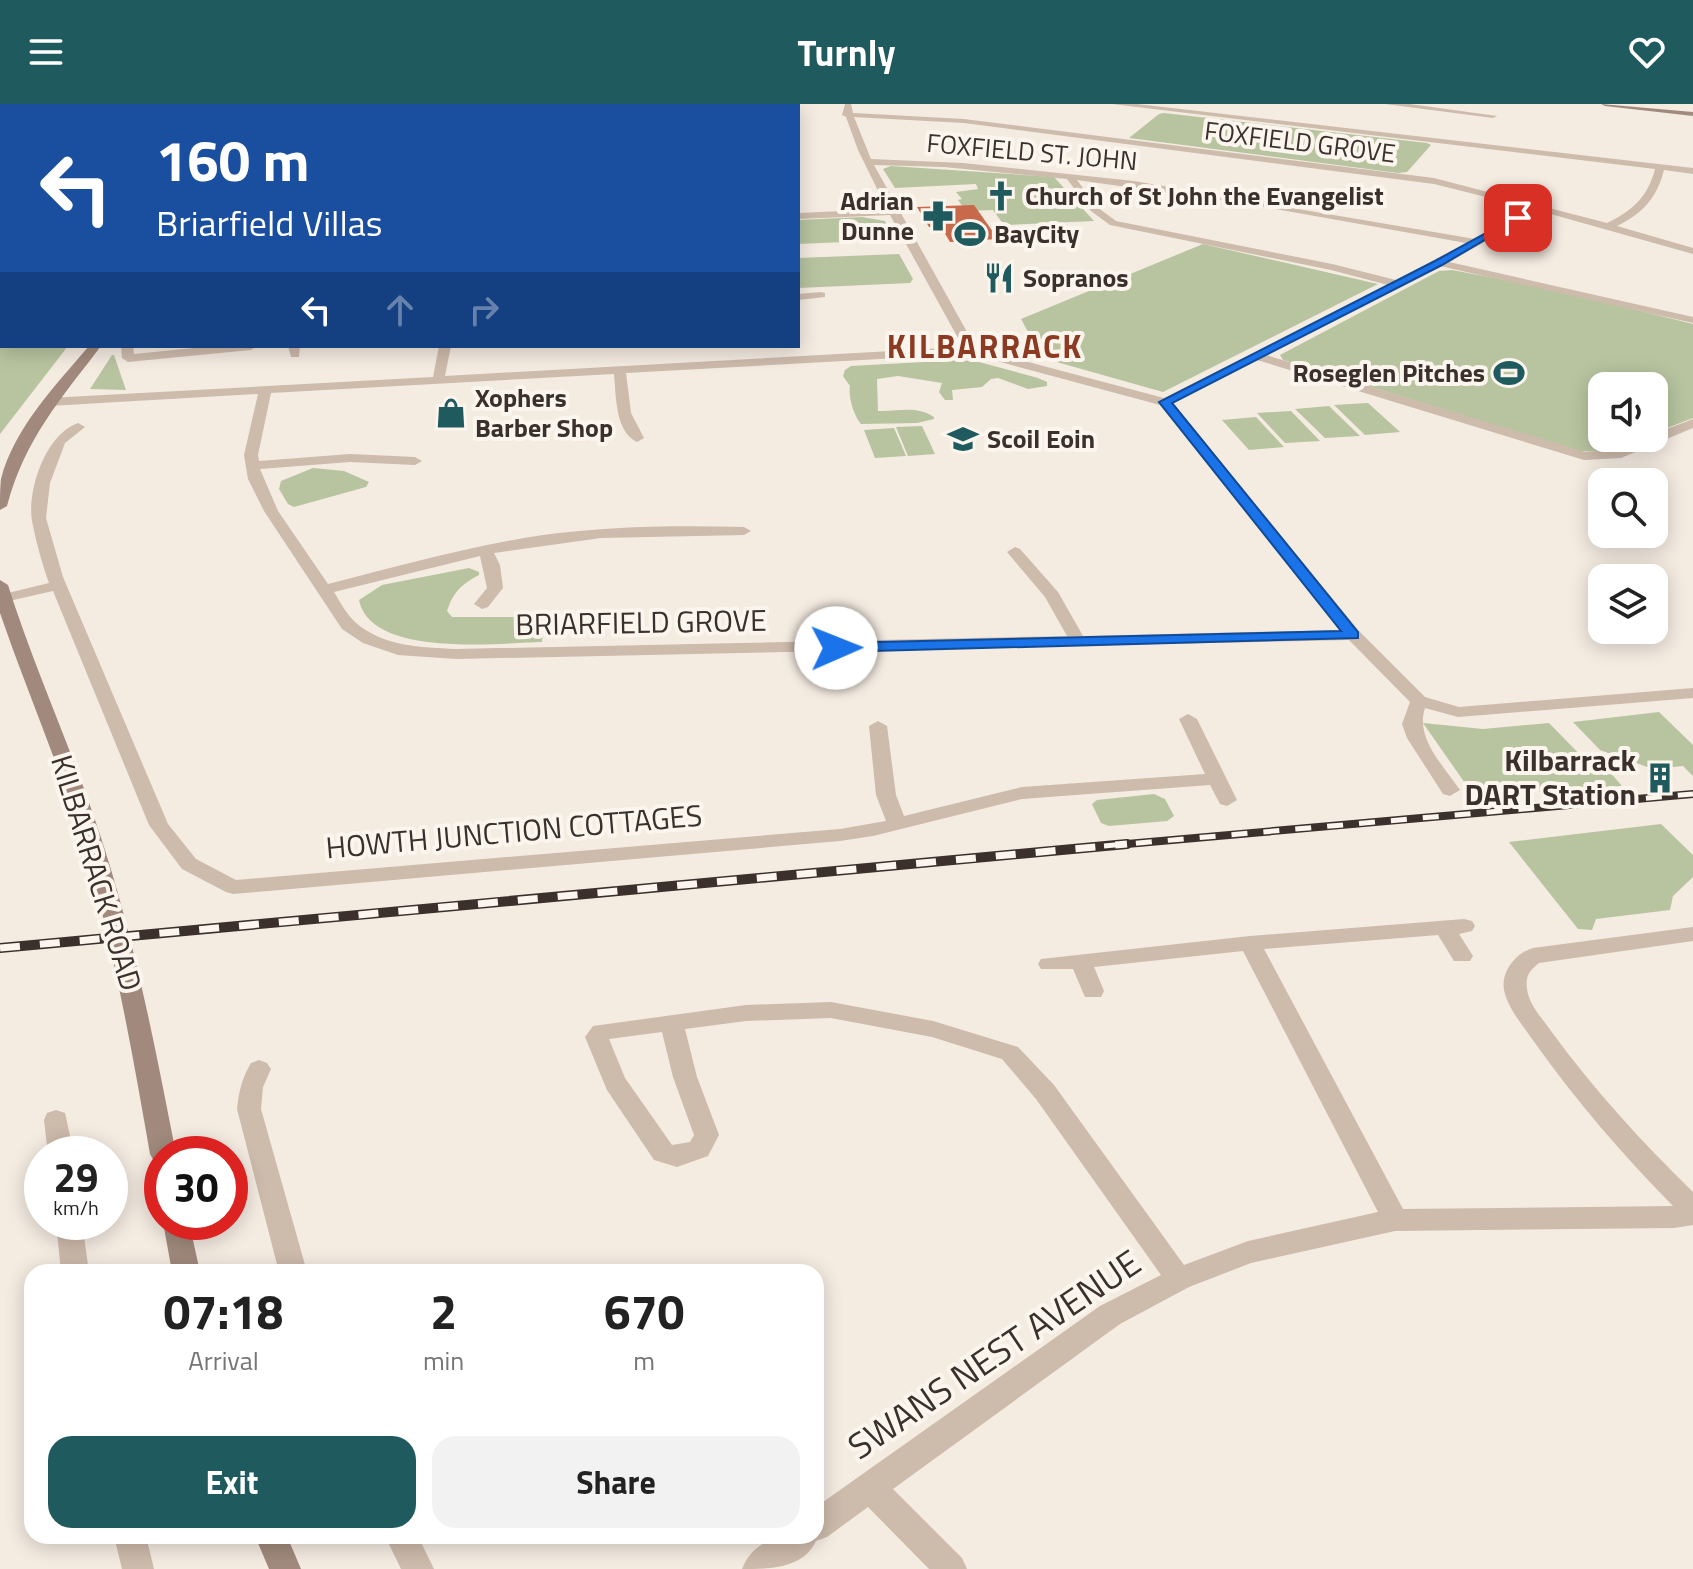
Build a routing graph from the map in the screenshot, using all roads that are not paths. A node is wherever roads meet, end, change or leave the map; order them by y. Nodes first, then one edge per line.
1 (1116, 104) edge
2 (1389, 104) edge
3 (1605, 104) edge
4 (1454, 108) edge
5 (848, 110) edge
6 (1693, 114) edge
7 (1493, 116) dead end
8 (868, 162) junction
9 (1660, 167) junction
10 (1693, 171) edge
11 (1070, 176) junction
12 (1539, 207) junction
13 (894, 212) junction
14 (800, 216) edge
15 (1607, 227) junction
16 (1475, 242) junction
17 (1693, 251) edge
18 (1439, 263) junction
19 (1397, 284) junction
20 (821, 295) dead end
21 (800, 297) edge
22 (1693, 320) edge
23 (93, 348) edge
24 (127, 348) edge
25 (230, 348) edge
26 (445, 348) edge
27 (971, 350) junction
28 (1256, 356) junction
29 (620, 371) junction
30 (438, 381) junction
31 (265, 390) junction
32 (49, 402) junction
33 (1165, 402) junction
34 (78, 427) dead end
35 (1688, 428) edge
36 (637, 438) dead end
37 (415, 461) dead end
38 (251, 466) junction
39 (3, 479) edge
40 (0, 506) edge
41 (744, 531) dead end
42 (485, 550) junction
43 (1015, 552) dead end
44 (59, 585) junction
45 (326, 589) junction
46 (2, 592) edge
47 (482, 604) dead end
48 (1353, 635) junction
49 (1079, 643) junction
50 (1693, 693) edge
51 (1419, 701) junction
52 (1188, 719) dead end
53 (878, 726) dead end
54 (1215, 779) junction
55 (1450, 790) dead end
56 (1227, 800) dead end
57 (897, 824) junction
58 (1693, 934) edge
59 (1250, 943) junction
60 (1462, 956) dead end
61 (1081, 961) junction
62 (1049, 964) dead end
63 (1093, 991) dead end
64 (672, 1025) junction
65 (259, 1069) dead end
66 (56, 1120) dead end
67 (58, 1136) edge
68 (160, 1136) edge
69 (1693, 1211) edge
70 (1395, 1220) junction
71 (71, 1240) edge
72 (180, 1240) edge
73 (74, 1264) edge
74 (184, 1264) edge
75 (291, 1264) edge
76 (1179, 1279) junction
77 (869, 1486) junction
78 (824, 1520) edge
79 (132, 1544) edge
80 (274, 1544) edge
81 (405, 1544) edge
82 (791, 1544) edge
83 (138, 1569) edge
84 (285, 1569) edge
85 (418, 1569) edge
86 (758, 1569) edge
87 (951, 1569) edge

1 - 9 street
2 - 4 street
3 - 6 main road
4 - 7 street
5 - 8 street
5 - 12 street, FOXFIELD GROVE
8 - 11 street, FOXFIELD ST. JOHN
8 - 13 street
9 - 10 street
9 - 15 street
11 - 16 street, FOXFIELD ST. JOHN
11 - 19 street
12 - 15 street, FOXFIELD GROVE
12 - 16 street
13 - 14 street
13 - 27 street
15 - 17 street, FOXFIELD GROVE
16 - 18 street
18 - 19 street
18 - 22 street
19 - 28 street
20 - 21 street
23 - 32 main road
24 - 25 street
26 - 30 street
27 - 29 street
27 - 33 street
28 - 33 street
28 - 35 street
29 - 30 street
29 - 36 street
30 - 31 street
31 - 32 street
31 - 38 street
32 - 39 main road
33 - 48 street
34 - 44 street
37 - 38 street
38 - 45 street, BRIARFIELD GROVE
39 - 40 main road
41 - 42 street
42 - 45 street
42 - 47 street, BRIARFIELD GROVE
43 - 49 street
44 - 46 street, KILBARRACK ROAD
44 - 57 street, HOWTH JUNCTION COTTAGES
45 - 49 street, BRIARFIELD GROVE
46 - 68 main road, KILBARRACK ROAD
48 - 49 street, BRIARFIELD GROVE
48 - 51 street
50 - 51 street
51 - 55 street
52 - 54 street
53 - 57 street
54 - 56 street
54 - 57 street, HOWTH JUNCTION COTTAGES
58 - 69 street
59 - 60 street
59 - 61 street
59 - 70 street
61 - 62 street
61 - 63 street
64 - 64 street, SWANS NEST AVENUE
64 - 76 street, SWANS NEST AVENUE
65 - 75 street
66 - 67 street
69 - 70 street, SWANS NEST AVENUE
70 - 76 street, SWANS NEST AVENUE
71 - 73 street
72 - 74 main road
76 - 77 street, SWANS NEST AVENUE
77 - 78 street, SWANS NEST AVENUE
77 - 87 street
79 - 83 street
80 - 84 main road
81 - 85 street
82 - 86 street

